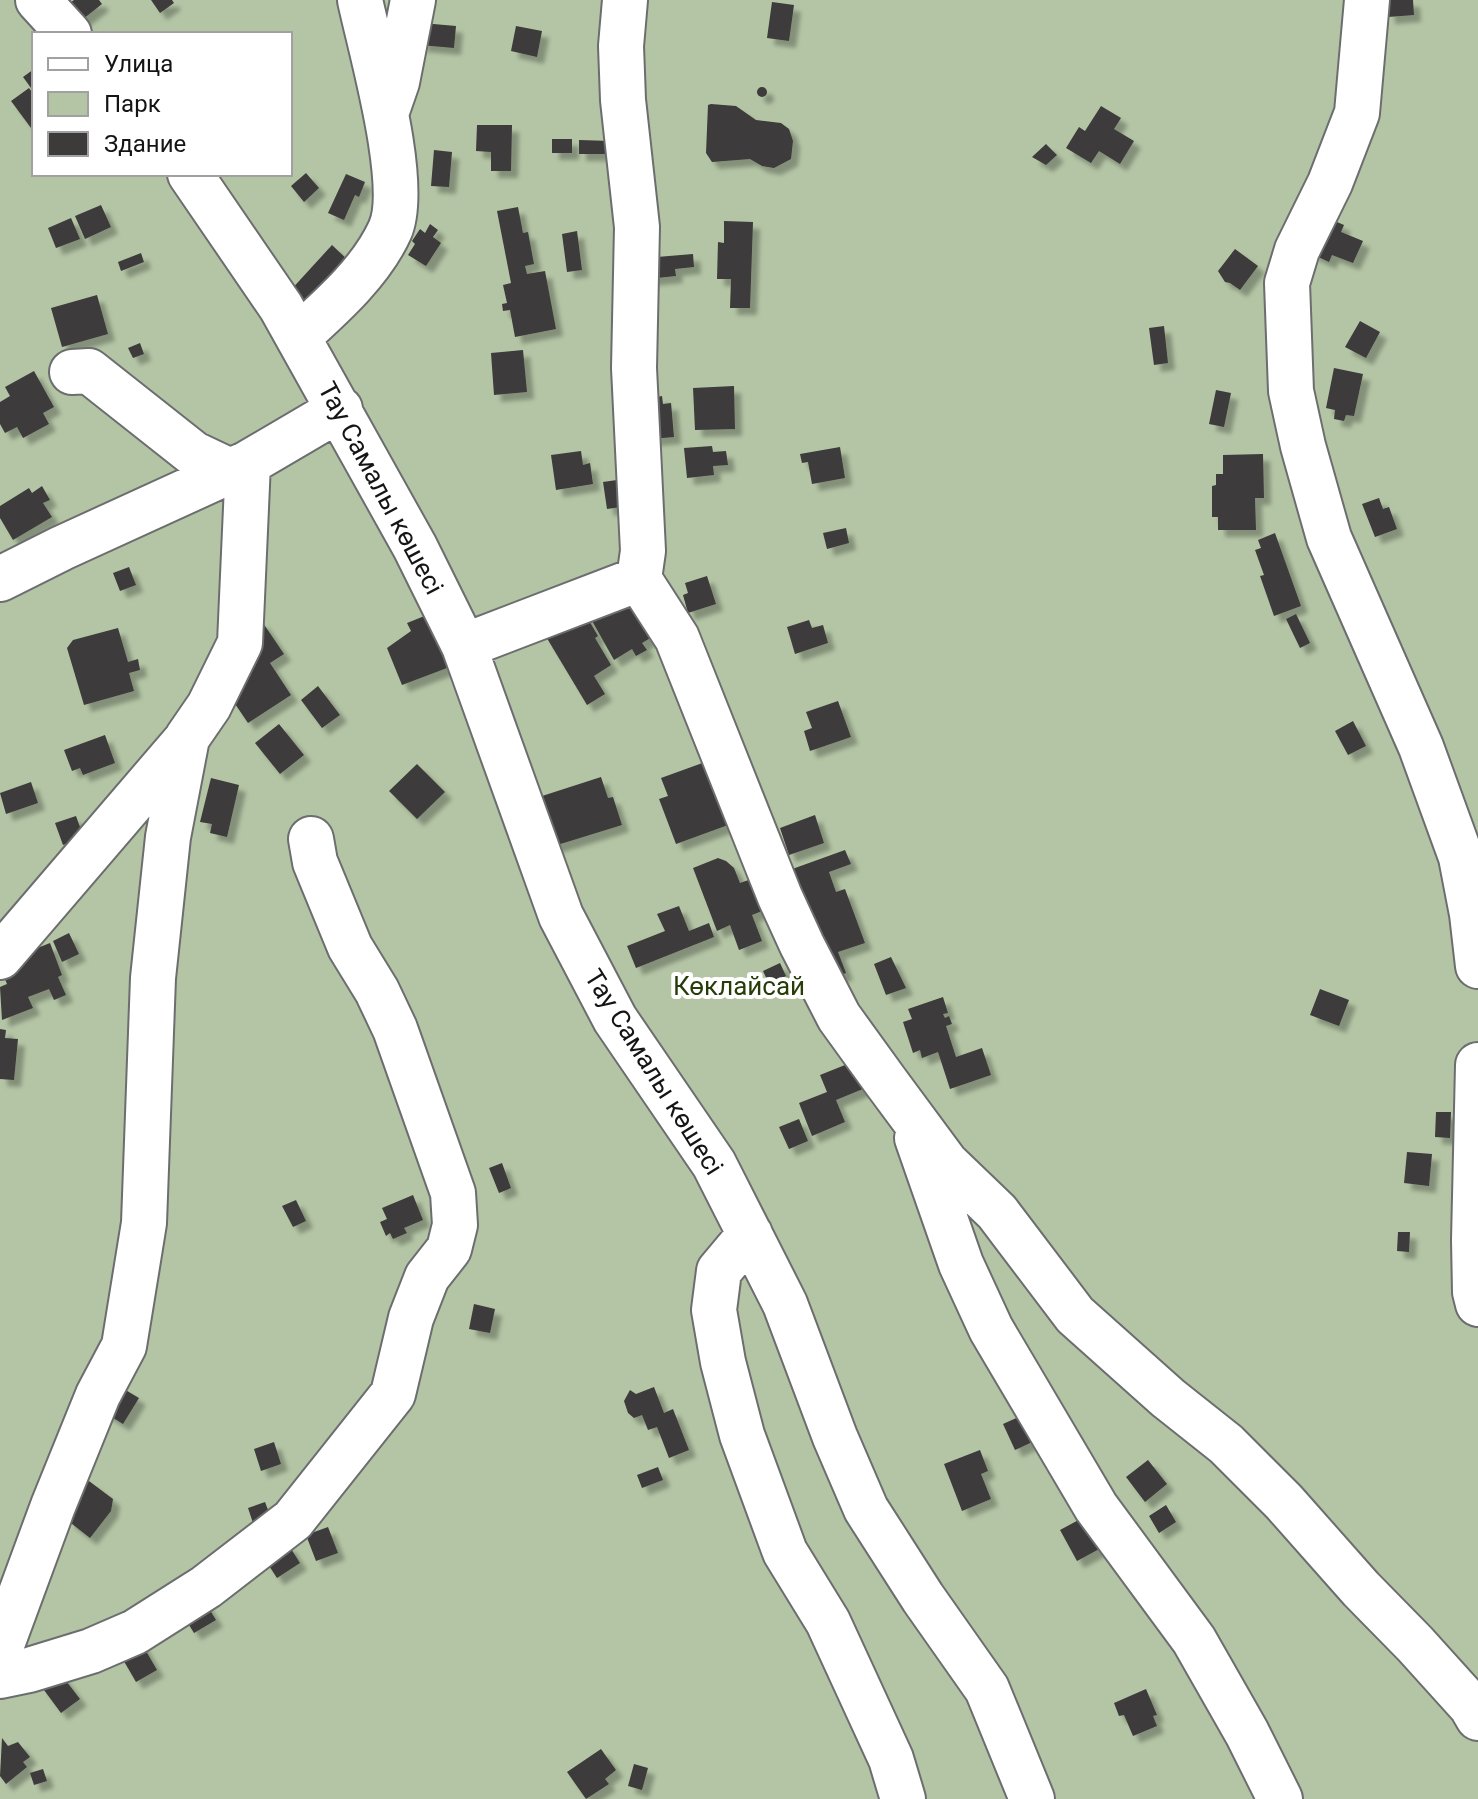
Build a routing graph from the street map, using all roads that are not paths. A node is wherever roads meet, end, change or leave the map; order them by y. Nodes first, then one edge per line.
1 (38, 0) edge
2 (360, 0) edge
3 (625, 0) edge
4 (1367, 0) edge
5 (414, 7) edge
6 (67, 32) edge
7 (386, 114) junction
8 (191, 176) edge
9 (298, 337) junction
10 (72, 372) dead end
11 (340, 409) junction
12 (239, 467) junction
13 (0, 579) edge
14 (639, 579) junction
15 (464, 646) junction
16 (187, 738) junction
17 (311, 839) dead end
18 (0, 957) edge
19 (1478, 966) edge
20 (1478, 1065) edge
21 (909, 1113) junction
22 (750, 1234) junction
23 (1478, 1304) edge
24 (0, 1650) edge
25 (0, 1676) edge
26 (1478, 1718) edge
27 (903, 1799) edge
28 (1032, 1799) edge
29 (1280, 1799) edge

1 - 6 street
2 - 7 street
3 - 14 street
4 - 19 street
5 - 7 street
7 - 9 street
8 - 9 street, Тау Самалы көшесі
9 - 11 street, Тау Самалы көшесі
10 - 12 street
11 - 12 street
11 - 15 street, Тау Самалы көшесі
12 - 13 street
12 - 16 street
14 - 15 street
14 - 21 street
15 - 22 street, Тау Самалы көшесі
16 - 18 street
16 - 24 street
17 - 25 street
20 - 23 street
21 - 26 street
21 - 29 street
22 - 27 street
22 - 28 street, Тау Самалы көшесі

